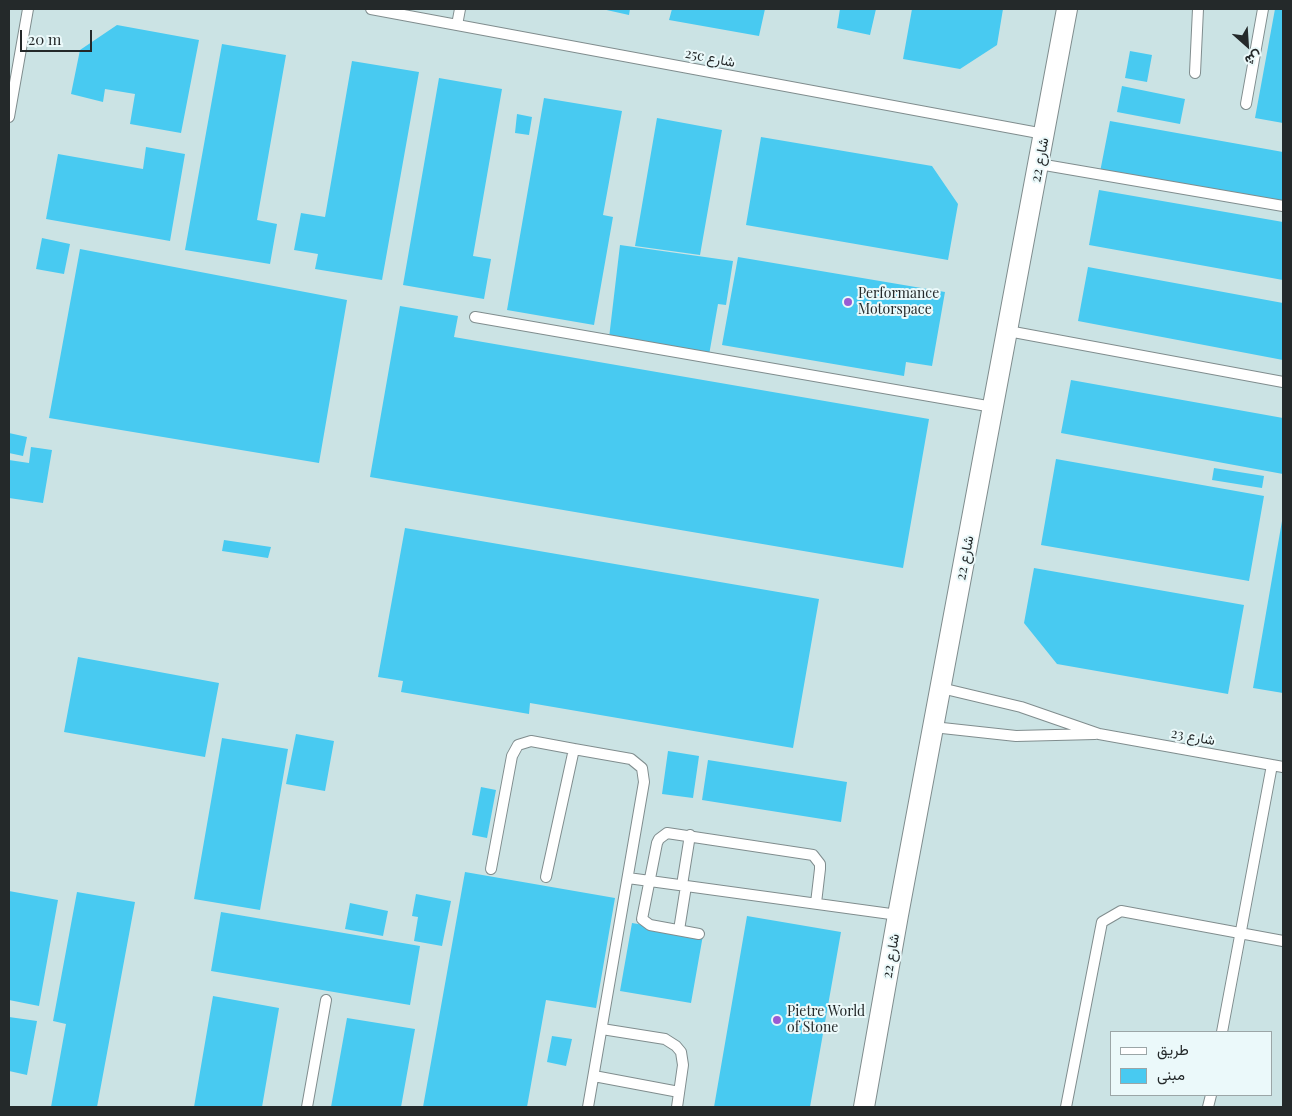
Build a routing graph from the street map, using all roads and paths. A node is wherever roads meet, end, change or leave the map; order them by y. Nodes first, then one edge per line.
1 (28, 9) edge
2 (371, 9) edge
3 (460, 9) edge
4 (1067, 9) edge
5 (1198, 9) edge
6 (1263, 9) edge
7 (457, 25) junction
8 (1195, 73) dead end
9 (1246, 104) dead end
10 (9, 117) edge
11 (1044, 134) junction
12 (1039, 164) junction
13 (1283, 206) edge
14 (475, 317) dead end
15 (1008, 331) junction
16 (1283, 382) edge
17 (993, 407) junction
18 (941, 688) junction
19 (933, 727) junction
20 (1099, 734) junction
21 (574, 749) junction
22 (1272, 765) junction
23 (1283, 767) edge
24 (690, 835) junction
25 (490, 869) dead end
26 (546, 877) dead end
27 (628, 878) junction
28 (649, 880) junction
29 (684, 885) junction
30 (816, 903) junction
31 (898, 915) junction
32 (679, 930) junction
33 (1241, 933) junction
34 (699, 934) dead end
35 (1283, 941) edge
36 (326, 1000) dead end
37 (602, 1029) junction
38 (1222, 1031) edge
39 (594, 1076) junction
40 (679, 1092) junction
41 (307, 1107) edge
42 (588, 1107) edge
43 (677, 1107) edge
44 (864, 1107) edge
45 (1066, 1107) edge

1 - 10 lane
2 - 7 lane, 25c شارع
3 - 7 lane
4 - 11 street, شارع 22
5 - 8 lane
6 - 9 lane
7 - 11 lane, 25c شارع
11 - 12 street, شارع 22
12 - 13 lane
12 - 15 street, شارع 22
14 - 17 lane
15 - 16 lane
15 - 17 street, شارع 22
17 - 18 street, شارع 22
18 - 19 street, شارع 22
18 - 20 lane, شارع 23
19 - 20 lane, شارع 23
19 - 31 street, شارع 22
20 - 22 lane, شارع 23
21 - 25 lane
21 - 26 lane
21 - 27 lane
22 - 23 lane, شارع 23
22 - 33 lane
24 - 28 lane
24 - 29 lane
24 - 30 lane
27 - 28 lane
27 - 37 lane
28 - 29 lane
28 - 32 lane
29 - 30 lane
29 - 32 lane
30 - 31 lane
31 - 44 street, شارع 22
32 - 34 lane
33 - 35 lane
33 - 38 lane
33 - 45 lane
36 - 41 lane
37 - 39 lane
37 - 40 lane
39 - 40 lane
39 - 42 lane
40 - 43 lane

